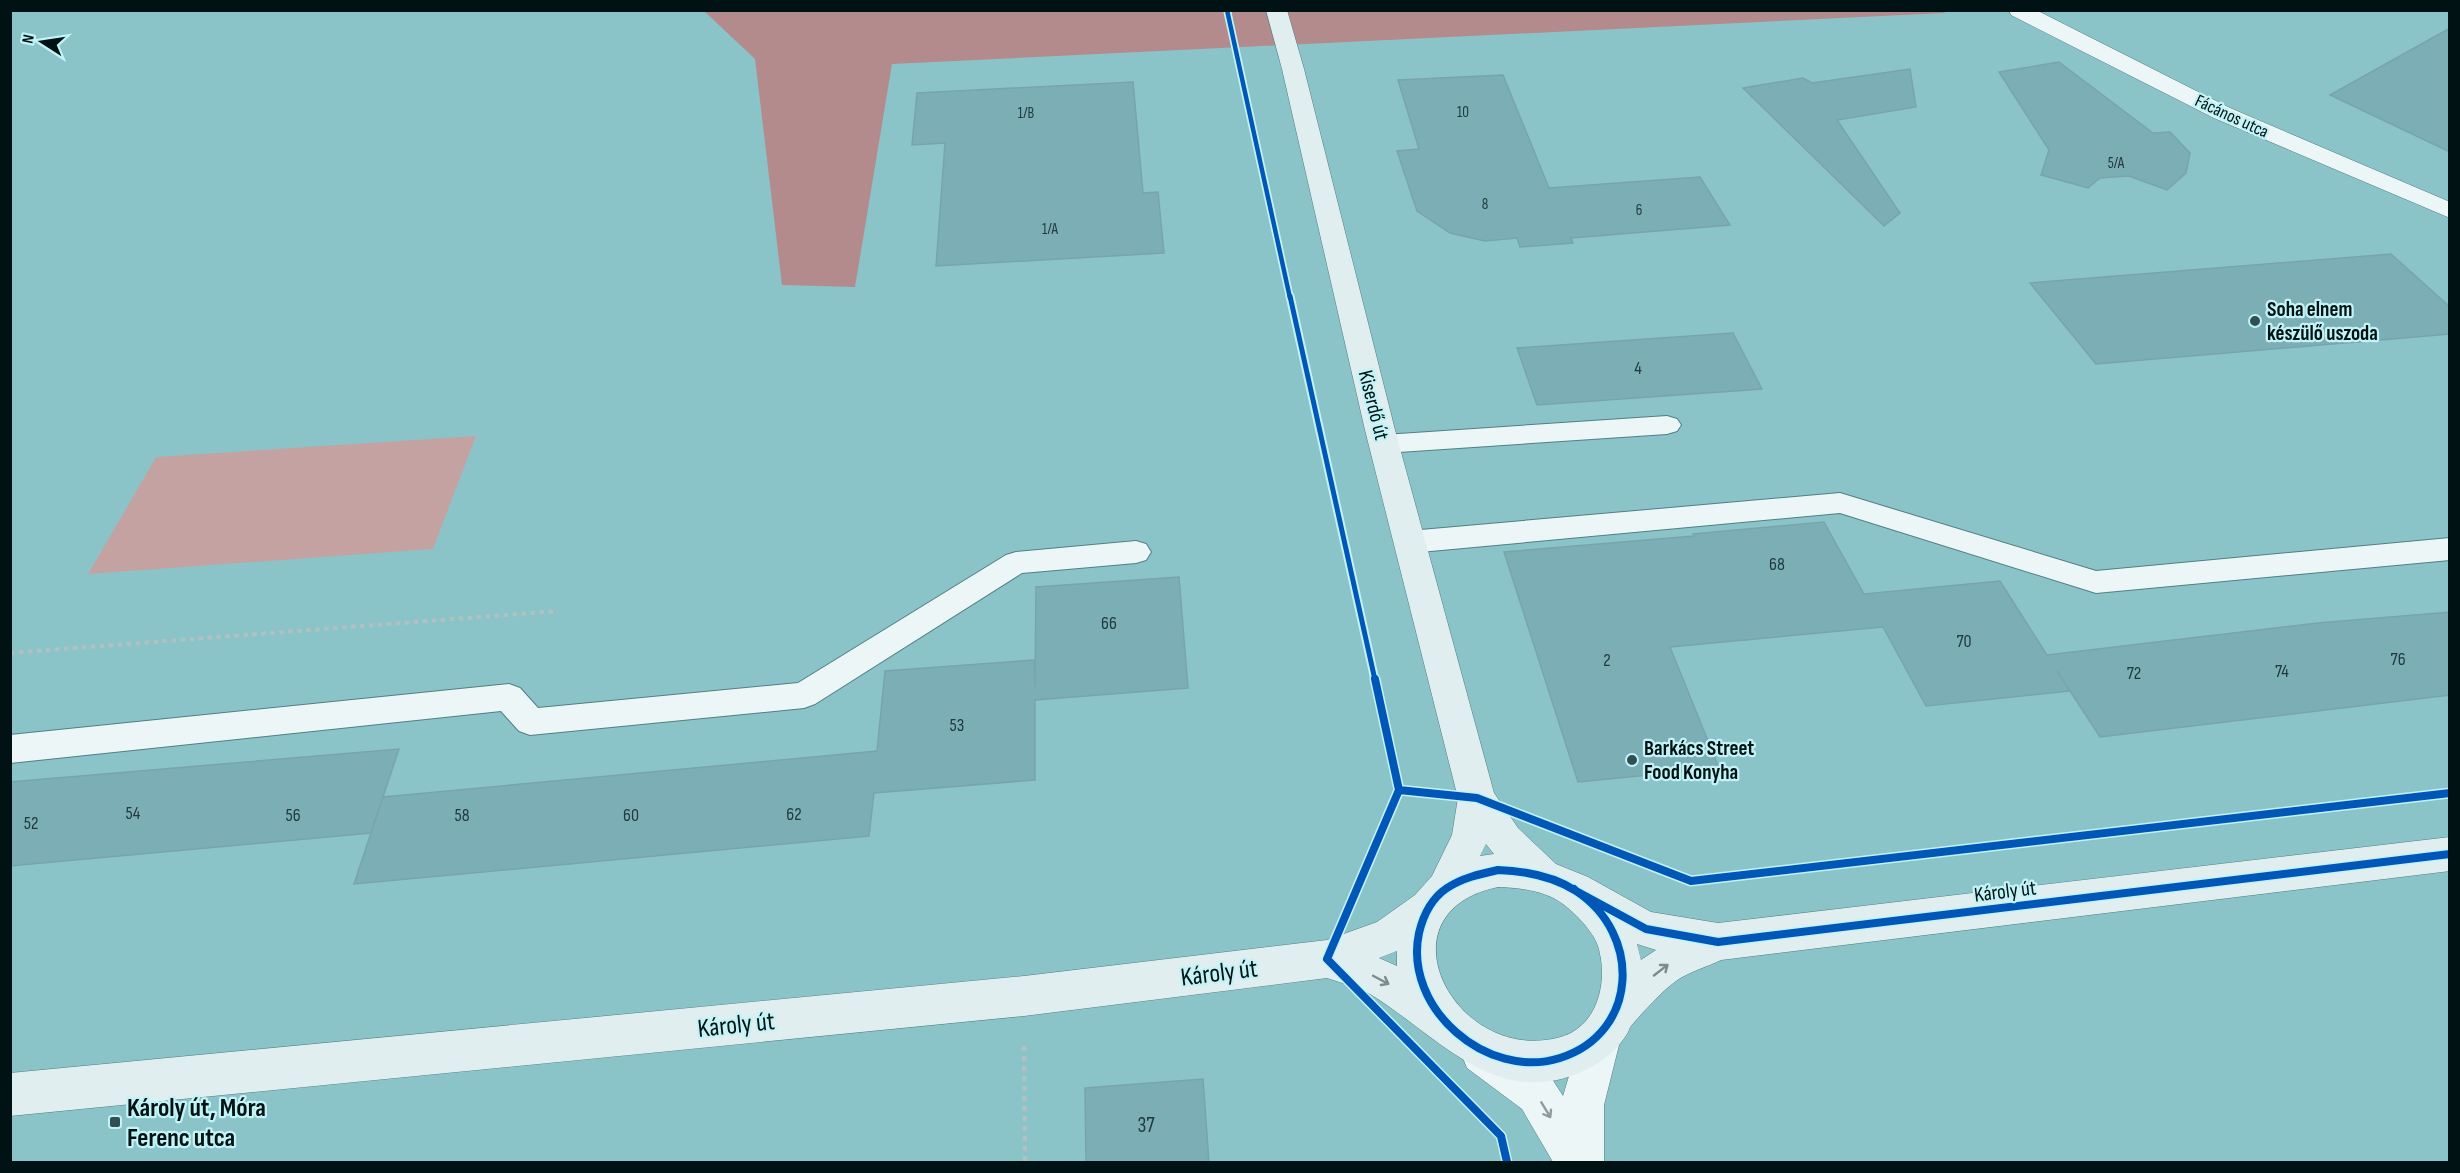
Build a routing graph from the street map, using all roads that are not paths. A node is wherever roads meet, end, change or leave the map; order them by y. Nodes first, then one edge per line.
1 (1276, 10) edge
2 (2019, 10) edge
3 (2450, 211) edge
4 (1667, 425) dead end
5 (1384, 444) junction
6 (1409, 542) junction
7 (2450, 549) edge
8 (1136, 552) dead end
9 (10, 749) edge
10 (1476, 798) junction
11 (2450, 854) edge
12 (1557, 882) junction
13 (1438, 898) junction
14 (1718, 942) junction
15 (1327, 959) junction
16 (1609, 1024) junction
17 (1458, 1033) junction
18 (10, 1095) edge
19 (1580, 1162) edge

1 - 5 street, Kiserdő út
2 - 3 street, Fácános utca
4 - 5 lane
5 - 6 street, Kiserdő út
6 - 7 lane
6 - 10 street, Kiserdő út
8 - 9 lane
10 - 12 street, Kiserdő út
10 - 13 street, Kiserdő út
11 - 14 street, Károly út
12 - 13 street
12 - 14 street, Károly út
12 - 16 street
13 - 15 street
13 - 17 street
16 -> 14 street, Károly út
15 -> 17 street, Károly út
15 - 18 street, Károly út
16 - 17 street
16 - 19 street
17 -> 19 street

